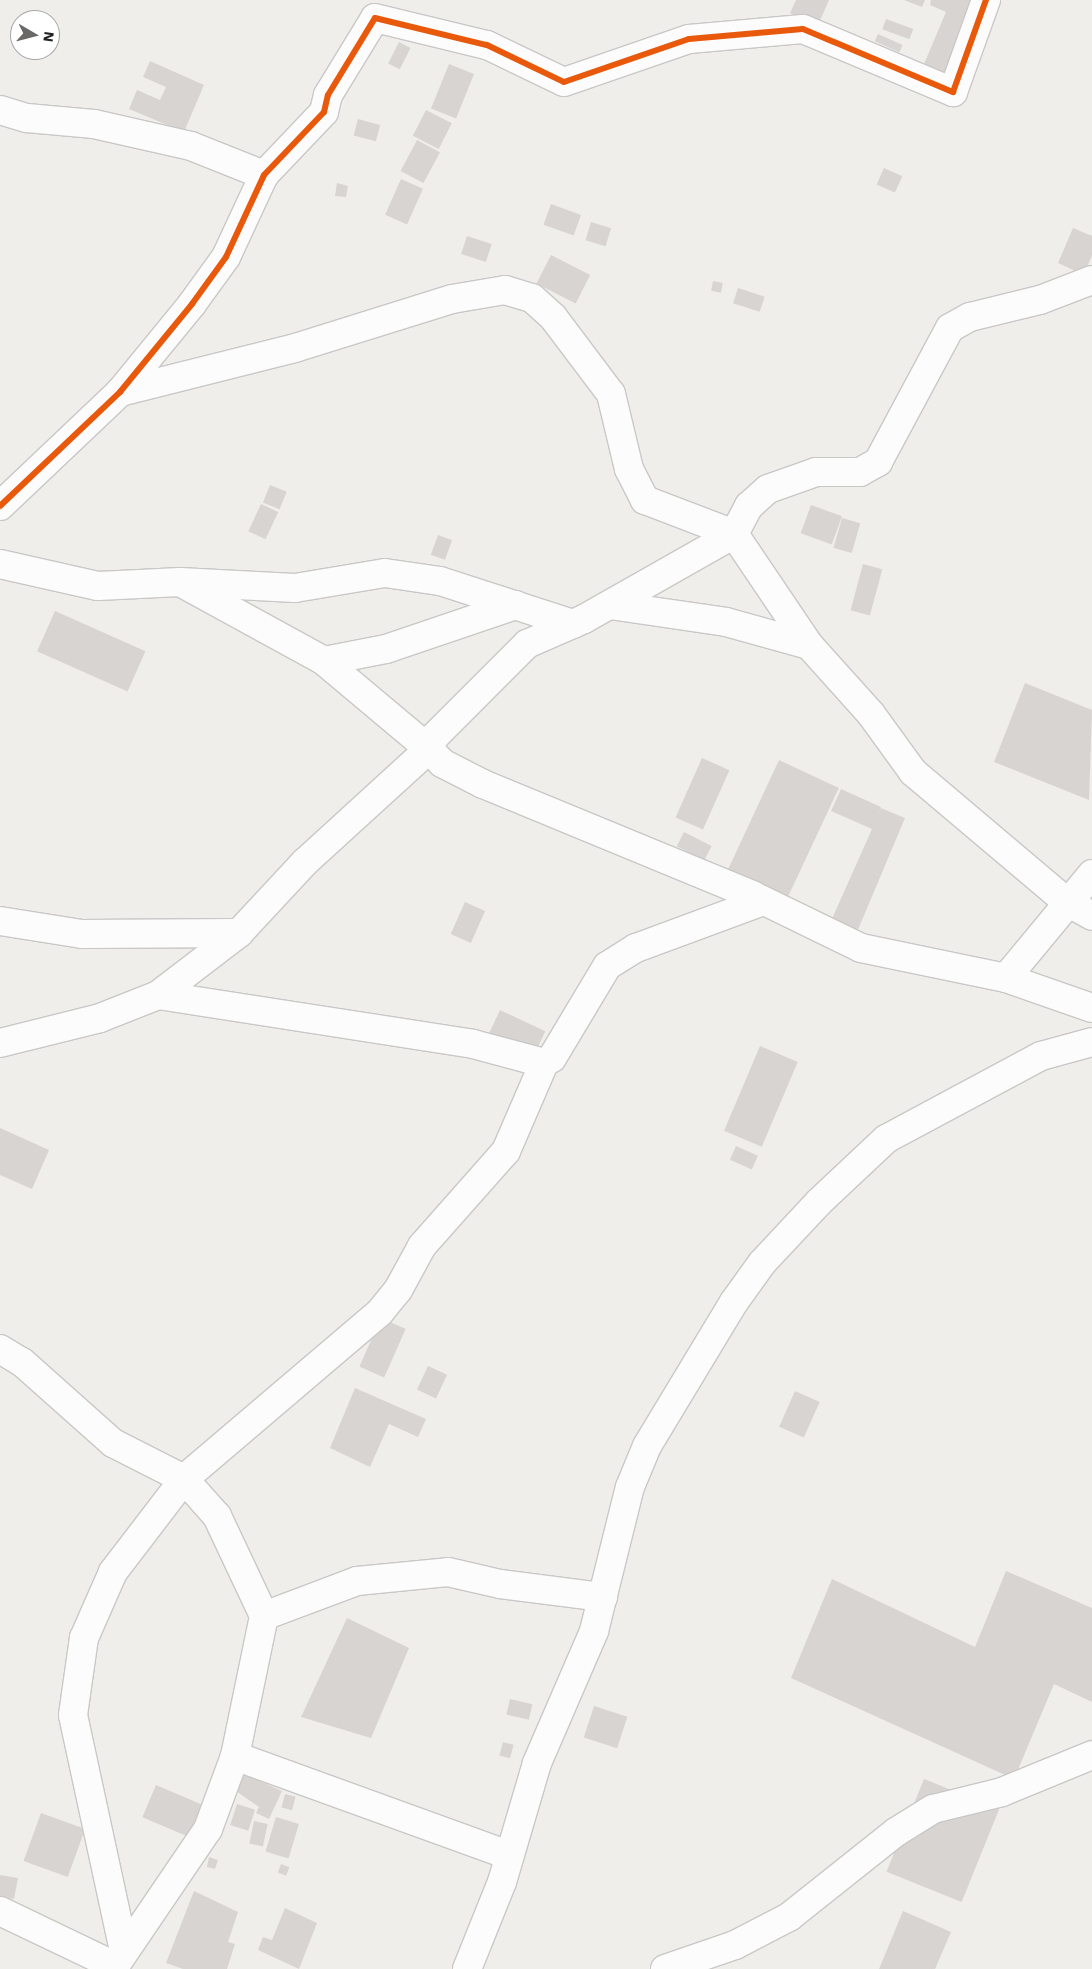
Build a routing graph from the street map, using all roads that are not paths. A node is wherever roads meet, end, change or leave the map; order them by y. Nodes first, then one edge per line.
1 (986, 0) edge
2 (0, 110) edge
3 (264, 175) junction
4 (1092, 280) edge
5 (120, 392) junction
6 (0, 506) edge
7 (734, 534) junction
8 (0, 564) edge
9 (180, 582) junction
10 (516, 604) junction
11 (610, 605) junction
12 (573, 624) junction
13 (809, 645) junction
14 (324, 660) junction
15 (429, 750) junction
16 (1092, 874) edge
17 (763, 900) junction
18 (1067, 902) junction
19 (1092, 916) edge
20 (0, 921) edge
21 (239, 933) junction
22 (1006, 978) junction
23 (158, 995) junction
24 (1092, 1008) edge
25 (1092, 1042) edge
26 (0, 1043) edge
27 (544, 1063) junction
28 (0, 1349) edge
29 (184, 1479) junction
30 (603, 1597) junction
31 (264, 1616) junction
32 (1092, 1755) edge
33 (235, 1756) junction
34 (509, 1855) junction
35 (0, 1911) edge
36 (117, 1962) edge
37 (468, 1969) edge
38 (665, 1969) edge

1 - 3 street
2 - 3 street
3 - 5 street
4 - 7 street
5 - 6 street
5 - 7 street
7 - 11 street
7 - 13 street
8 - 9 street
9 - 10 street
9 - 14 street
10 - 12 street
10 - 14 street
11 - 12 street
11 - 13 street
12 - 15 street
13 - 18 street
14 - 15 street
15 - 17 street
15 - 21 street
16 - 18 street
17 - 22 street
17 - 27 street
18 - 19 street
18 - 22 street
20 - 21 street
21 - 23 street
22 - 24 street
23 - 26 street
23 - 27 street
25 - 30 street
27 - 29 street
28 - 29 street
29 - 31 street
29 - 36 street
30 - 31 street
30 - 34 street
31 - 33 street
32 - 38 street
33 - 34 street
33 - 36 street
34 - 37 street
35 - 36 street

